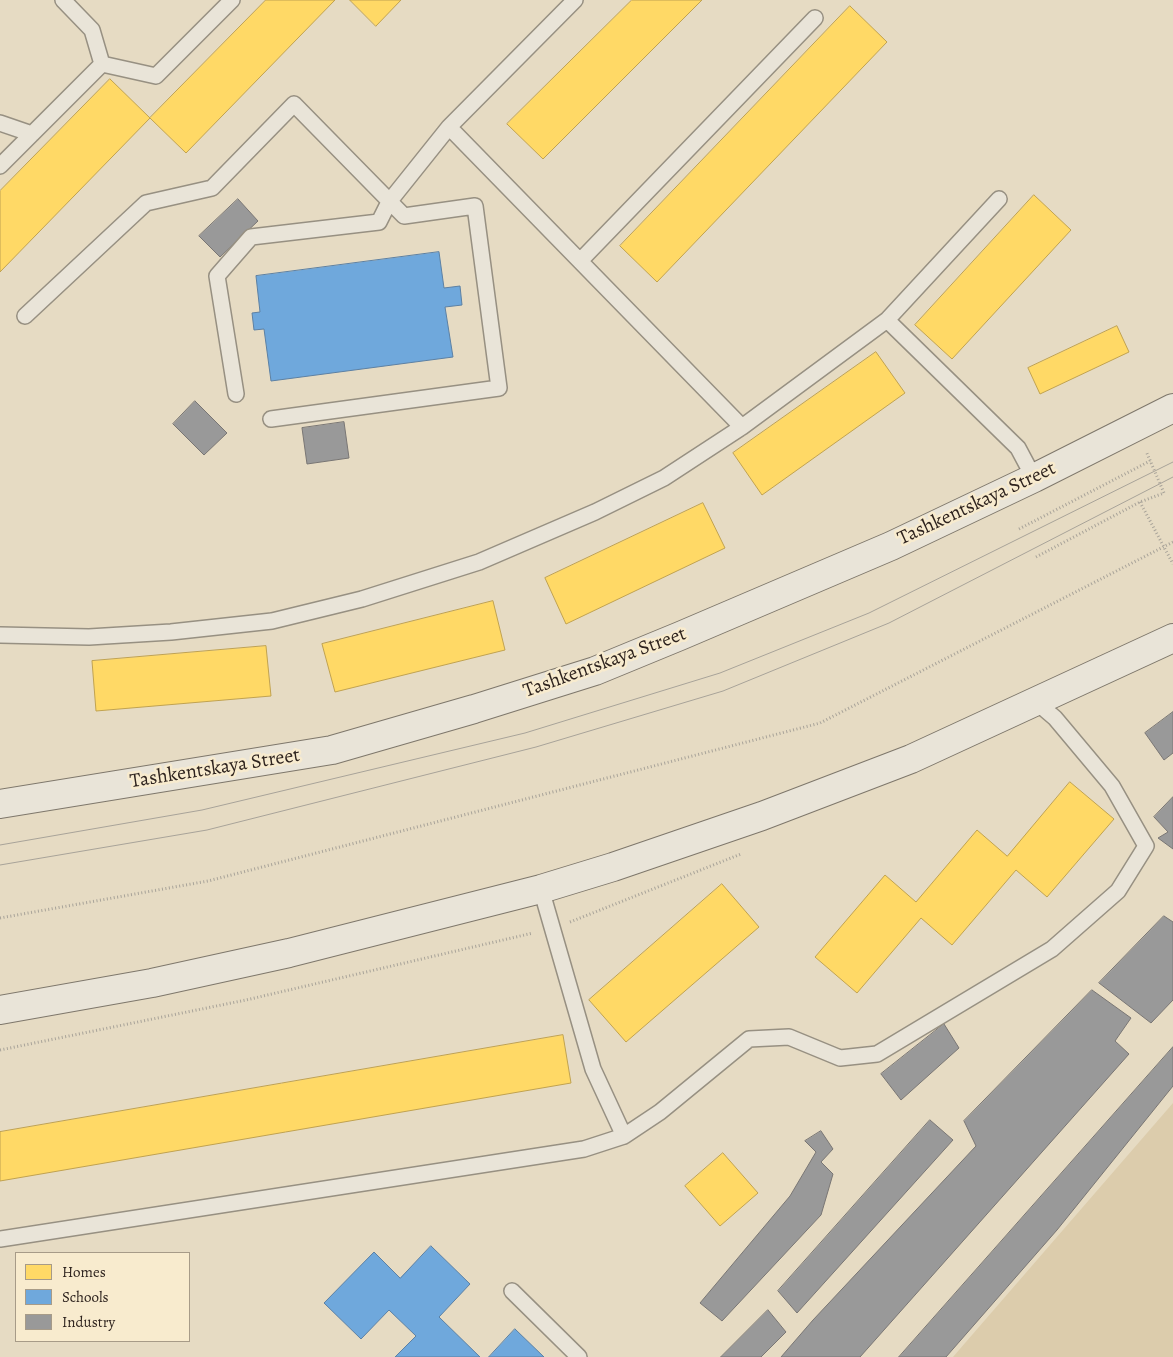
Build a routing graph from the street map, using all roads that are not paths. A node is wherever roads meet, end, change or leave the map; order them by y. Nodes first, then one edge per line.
1 (63, 0) edge
2 (232, 0) edge
3 (576, 0) edge
4 (815, 18) dead end
5 (102, 64) junction
6 (0, 123) edge
7 (449, 127) junction
8 (32, 134) junction
9 (0, 166) edge
10 (999, 199) dead end
11 (389, 202) junction
12 (580, 261) junction
13 (25, 316) dead end
14 (887, 320) junction
15 (236, 394) dead end
16 (1173, 408) edge
17 (271, 419) dead end
18 (742, 427) junction
19 (1034, 478) junction
20 (0, 635) edge
21 (1173, 638) edge
22 (1035, 700) junction
23 (0, 804) edge
24 (541, 888) junction
25 (0, 1010) edge
26 (624, 1136) junction
27 (0, 1239) edge
28 (512, 1291) dead end
29 (579, 1357) edge

1 - 5 lane
2 - 5 lane
3 - 7 lane
4 - 12 lane
5 - 8 lane
6 - 8 lane
7 - 11 lane
7 - 12 lane
8 - 9 lane
10 - 14 lane
11 - 13 lane
11 - 15 lane
11 - 17 lane
12 - 18 lane
14 - 18 lane
14 - 19 lane
16 - 19 main road, Tashkentskaya Street
18 - 20 lane
19 - 23 main road, Tashkentskaya Street
21 - 22 main road
22 - 24 main road
22 - 26 lane
24 - 25 main road
24 - 26 lane
26 - 27 lane
28 - 29 lane

